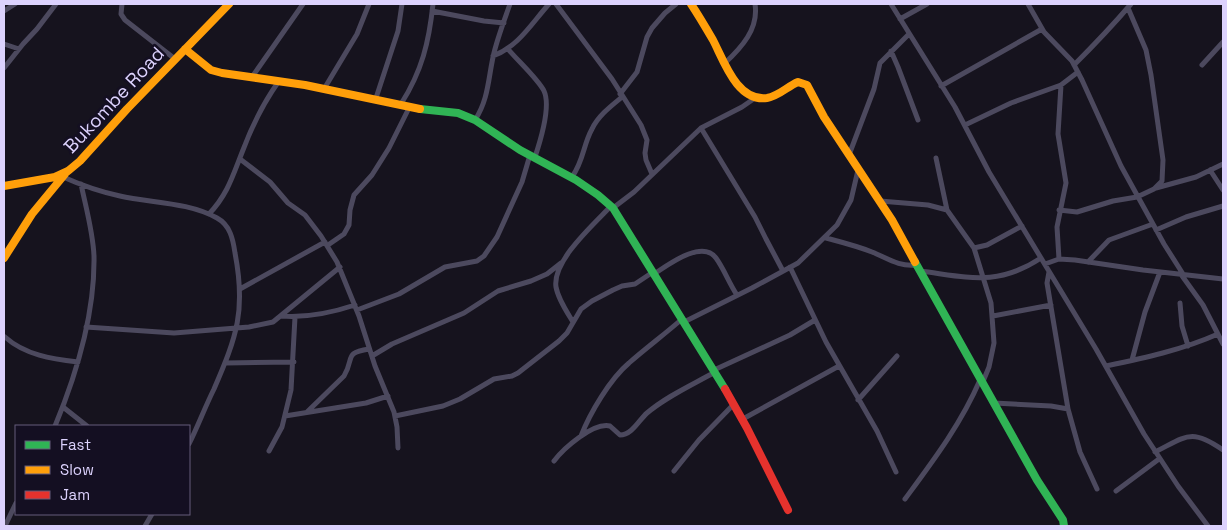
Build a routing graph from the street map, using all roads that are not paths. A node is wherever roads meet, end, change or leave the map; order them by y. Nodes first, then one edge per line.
1 (15, 4) edge
2 (56, 4) edge
3 (122, 4) edge
4 (229, 4) edge
5 (303, 4) edge
6 (369, 4) edge
7 (402, 4) edge
8 (433, 4) edge
9 (510, 4) edge
10 (549, 4) edge
11 (556, 4) edge
12 (676, 4) edge
13 (690, 4) edge
14 (755, 4) edge
15 (890, 4) edge
16 (928, 4) edge
17 (1028, 4) edge
18 (1129, 6) edge
19 (4, 10) edge
20 (432, 11) junction
21 (900, 19) junction
22 (504, 23) junction
23 (1042, 29) junction
24 (909, 34) junction
25 (1223, 42) edge
26 (4, 44) edge
27 (18, 49) junction
28 (185, 49) junction
29 (508, 50) junction
30 (891, 51) junction
31 (494, 56) junction
32 (175, 59) junction
33 (725, 63) junction
34 (1074, 65) junction
35 (1202, 65) dead end
36 (4, 68) edge
37 (1078, 72) junction
38 (252, 77) junction
39 (278, 81) junction
40 (1060, 85) junction
41 (941, 86) junction
42 (324, 89) junction
43 (621, 96) junction
44 (376, 98) junction
45 (755, 98) junction
46 (402, 104) junction
47 (410, 106) junction
48 (475, 120) junction
49 (918, 120) dead end
50 (965, 125) junction
51 (701, 128) junction
52 (849, 155) junction
53 (532, 156) junction
54 (936, 158) dead end
55 (240, 159) junction
56 (1223, 164) edge
57 (858, 169) junction
58 (1210, 170) junction
59 (68, 171) junction
60 (652, 174) junction
61 (62, 177) junction
62 (572, 177) junction
63 (81, 184) junction
64 (4, 186) edge
65 (1154, 189) junction
66 (1223, 190) edge
67 (1137, 197) junction
68 (880, 201) junction
69 (1223, 206) edge
70 (612, 207) junction
71 (947, 210) junction
72 (1059, 210) junction
73 (209, 214) junction
74 (1022, 226) junction
75 (1154, 227) junction
76 (826, 238) junction
77 (327, 244) junction
78 (974, 248) junction
79 (4, 258) edge
80 (1041, 258) junction
81 (1059, 259) junction
82 (1088, 262) junction
83 (561, 264) junction
84 (1045, 264) junction
85 (340, 267) junction
86 (790, 267) junction
87 (918, 268) junction
88 (783, 271) junction
89 (1049, 272) junction
90 (1160, 272) junction
91 (653, 273) junction
92 (1181, 273) junction
93 (983, 278) junction
94 (1223, 279) edge
95 (240, 289) junction
96 (737, 295) junction
97 (1180, 303) dead end
98 (1051, 305) junction
99 (356, 307) junction
100 (281, 316) junction
101 (993, 316) junction
102 (295, 317) junction
103 (683, 320) junction
104 (815, 320) junction
105 (573, 322) junction
106 (86, 327) junction
107 (237, 327) junction
108 (1218, 334) junction
109 (5, 337) dead end
110 (1223, 344) edge
111 (1188, 346) junction
112 (370, 349) junction
113 (372, 356) junction
114 (897, 356) dead end
115 (1132, 360) junction
116 (78, 362) junction
117 (294, 362) junction
118 (226, 363) junction
119 (839, 366) junction
120 (1106, 366) junction
121 (715, 371) junction
122 (981, 382) junction
123 (388, 396) junction
124 (858, 400) junction
125 (994, 403) junction
126 (733, 405) junction
127 (63, 407) junction
128 (1068, 409) junction
129 (307, 412) junction
130 (285, 416) junction
131 (395, 416) junction
132 (741, 420) junction
133 (55, 425) edge
134 (86, 425) edge
135 (581, 436) junction
136 (190, 442) edge
137 (398, 448) dead end
138 (1223, 450) edge
139 (268, 451) dead end
140 (1155, 452) junction
141 (1160, 459) junction
142 (554, 461) dead end
143 (674, 471) dead end
144 (896, 472) dead end
145 (1096, 489) dead end
146 (1116, 491) dead end
147 (905, 499) dead end
148 (15, 505) edge
149 (788, 510) dead end
150 (151, 515) edge
151 (4, 526) edge
152 (145, 526) edge
153 (1064, 526) edge
154 (1208, 526) edge

1 - 19 street
2 - 27 street
3 - 32 street
4 - 28 street, Bukombe Road
5 - 38 street
6 - 42 street
7 - 44 street
8 - 20 street
9 - 22 street
10 - 29 street
11 - 43 street
12 - 43 street
13 - 33 street
14 - 33 street
15 - 21 street
16 - 21 street
17 - 23 street
18 - 34 street
18 - 65 street
20 - 22 street
20 - 46 street
21 - 24 street
22 - 31 street
23 - 34 street
23 - 41 street
24 - 30 street
24 - 41 street
25 - 35 street
26 - 27 street
27 - 36 street
28 - 32 street, Bukombe Road
28 - 38 street
29 - 31 street
29 - 53 street
30 - 49 street
30 - 52 street
31 - 48 street
32 - 59 street, Bukombe Road
33 - 45 street
34 - 37 street
37 - 40 street
37 - 67 street
38 - 39 street
39 - 42 street
39 - 55 street
40 - 50 street
40 - 72 street
41 - 50 street
42 - 44 street
43 - 60 street
43 - 62 street
44 - 46 street
45 - 51 street
45 - 52 street
46 - 47 street
47 - 48 street
47 - 77 street
48 - 53 street
50 - 74 street
51 - 60 street
51 - 88 street
52 - 57 street
53 - 62 street
53 - 99 street
54 - 71 street
55 - 73 street
55 - 77 street
56 - 58 street
57 - 68 street
57 - 76 street
58 - 65 street
58 - 66 street
59 - 61 street
59 - 64 street, Bukombe Road
60 - 70 street
61 - 63 street
61 - 79 street
62 - 70 street
63 - 73 street
63 - 106 street
65 - 67 street
67 - 72 street
67 - 75 street
68 - 71 street
68 - 87 street
69 - 75 street
70 - 83 street
70 - 91 street
71 - 78 street
72 - 81 street
73 - 95 street
74 - 78 street
74 - 80 street
75 - 82 street
75 - 92 street
76 - 86 street
76 - 87 street
77 - 85 street
77 - 95 street
78 - 93 street
80 - 84 street
80 - 93 street
81 - 82 street
81 - 84 street
82 - 90 street
83 - 105 street
83 - 113 street
84 - 89 street
85 - 99 street
85 - 100 street
86 - 88 street
86 - 104 street
87 - 93 street
87 - 122 street
88 - 96 street
89 - 98 street
89 - 120 street
90 - 92 street
90 - 115 street
91 - 96 street
91 - 103 street
91 - 105 street
92 - 94 street
92 - 108 street
93 - 101 street
95 - 107 street
96 - 103 street
97 - 111 street
98 - 101 street
98 - 128 street
99 - 102 street
99 - 112 street
100 - 102 street
100 - 107 street
101 - 122 street
102 - 117 street
103 - 121 street
103 - 135 street
104 - 119 street
104 - 121 street
105 - 131 street
106 - 107 street
106 - 116 street
107 - 118 street
108 - 110 street
108 - 111 street
109 - 116 street
111 - 115 street
112 - 113 street
112 - 129 street
113 - 123 street
114 - 124 street
115 - 120 street
116 - 127 street
117 - 118 street
117 - 130 street
118 - 136 street
119 - 124 street
119 - 132 street
120 - 140 street
121 - 126 street
121 - 135 street
122 - 125 street
122 - 147 street
123 - 129 street
123 - 131 street
124 - 144 street
125 - 128 street
125 - 153 street
126 - 132 street
126 - 143 street
127 - 133 street
127 - 134 street
128 - 145 street
129 - 130 street
130 - 139 street
131 - 137 street
132 - 149 street
135 - 142 street
138 - 140 street
140 - 141 street
141 - 146 street
141 - 154 street
148 - 151 street
150 - 152 street

